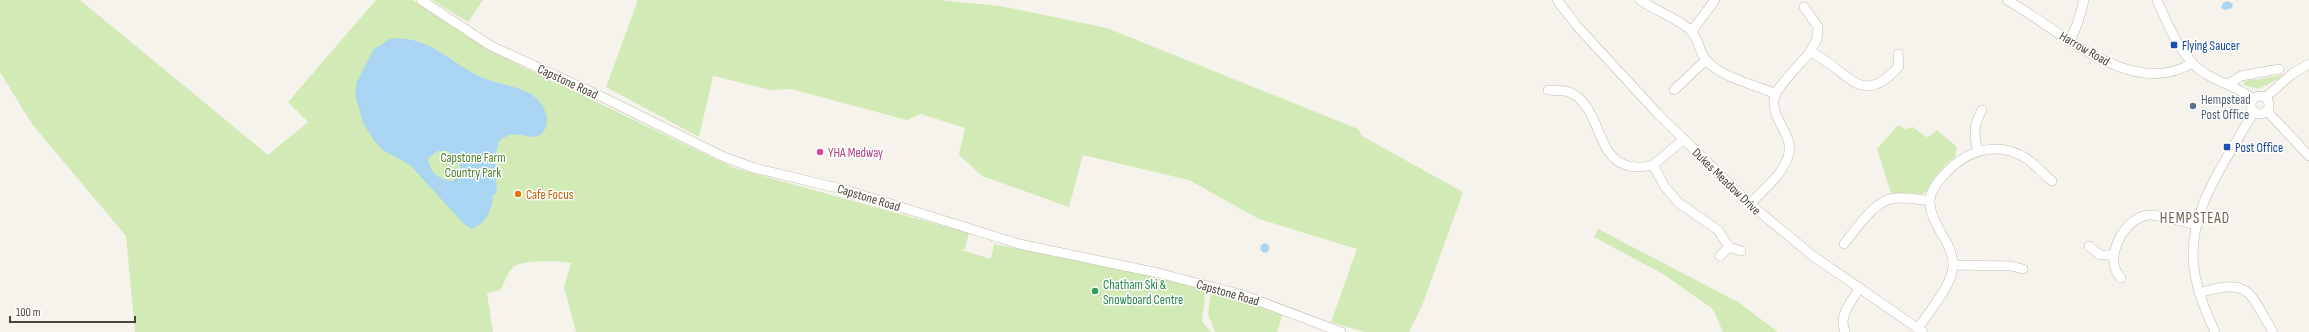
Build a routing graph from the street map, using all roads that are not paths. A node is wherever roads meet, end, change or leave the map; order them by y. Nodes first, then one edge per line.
1 (421, 0) edge
2 (1558, 0) edge
3 (1640, 0) edge
4 (1715, 0) edge
5 (2007, 0) edge
6 (2084, 0) edge
7 (2157, 0) edge
8 (1804, 7) dead end
9 (1692, 32) junction
10 (2070, 41) junction
11 (1810, 52) junction
12 (1898, 54) dead end
13 (1706, 60) junction
14 (2192, 63) junction
15 (2309, 64) edge
16 (2279, 69) dead end
17 (2228, 84) junction
18 (1548, 90) dead end
19 (1674, 90) dead end
20 (1776, 94) junction
21 (2266, 97) junction
22 (2253, 99) junction
23 (1982, 110) dead end
24 (2254, 111) junction
25 (2267, 111) junction
26 (1683, 140) junction
27 (1978, 150) junction
28 (2309, 156) edge
29 (1653, 165) junction
30 (2052, 181) dead end
31 (1930, 201) junction
32 (1750, 204) junction
33 (2197, 225) junction
34 (1844, 244) dead end
35 (2088, 246) dead end
36 (1729, 247) junction
37 (1741, 251) dead end
38 (2113, 255) junction
39 (1720, 256) dead end
40 (1954, 265) junction
41 (2024, 269) dead end
42 (2121, 278) dead end
43 (1860, 288) junction
44 (2200, 293) junction
45 (1921, 330) edge
46 (1341, 332) edge
47 (1845, 332) edge
48 (2215, 332) edge
49 (2274, 332) edge

1 - 46 street, Capstone Road
2 - 26 street, Dukes Meadow Drive
3 - 9 street
4 - 9 street
5 - 10 street, Harrow Road
6 - 10 street
7 - 14 street
8 - 11 street
9 - 13 street
10 - 14 street, Harrow Road
11 - 12 street
11 - 20 street
13 - 19 street
13 - 20 street
14 - 17 street
15 - 21 street
16 - 17 street
17 - 22 street
18 - 29 street
20 - 32 street
21 - 22 street
21 - 25 street
22 - 24 street
23 - 27 street
24 - 25 street
24 - 33 street
25 - 28 street
26 - 29 street
26 - 32 street, Dukes Meadow Drive
27 - 30 street
27 - 31 street
29 - 36 street
31 - 34 street
31 - 40 street
32 - 43 street, Dukes Meadow Drive
33 - 38 street
33 - 44 street
35 - 38 street
36 - 37 street
36 - 39 street
38 - 42 street
40 - 41 street
40 - 45 street
43 - 45 street, Dukes Meadow Drive
43 - 47 street
44 - 48 street
44 - 49 street

